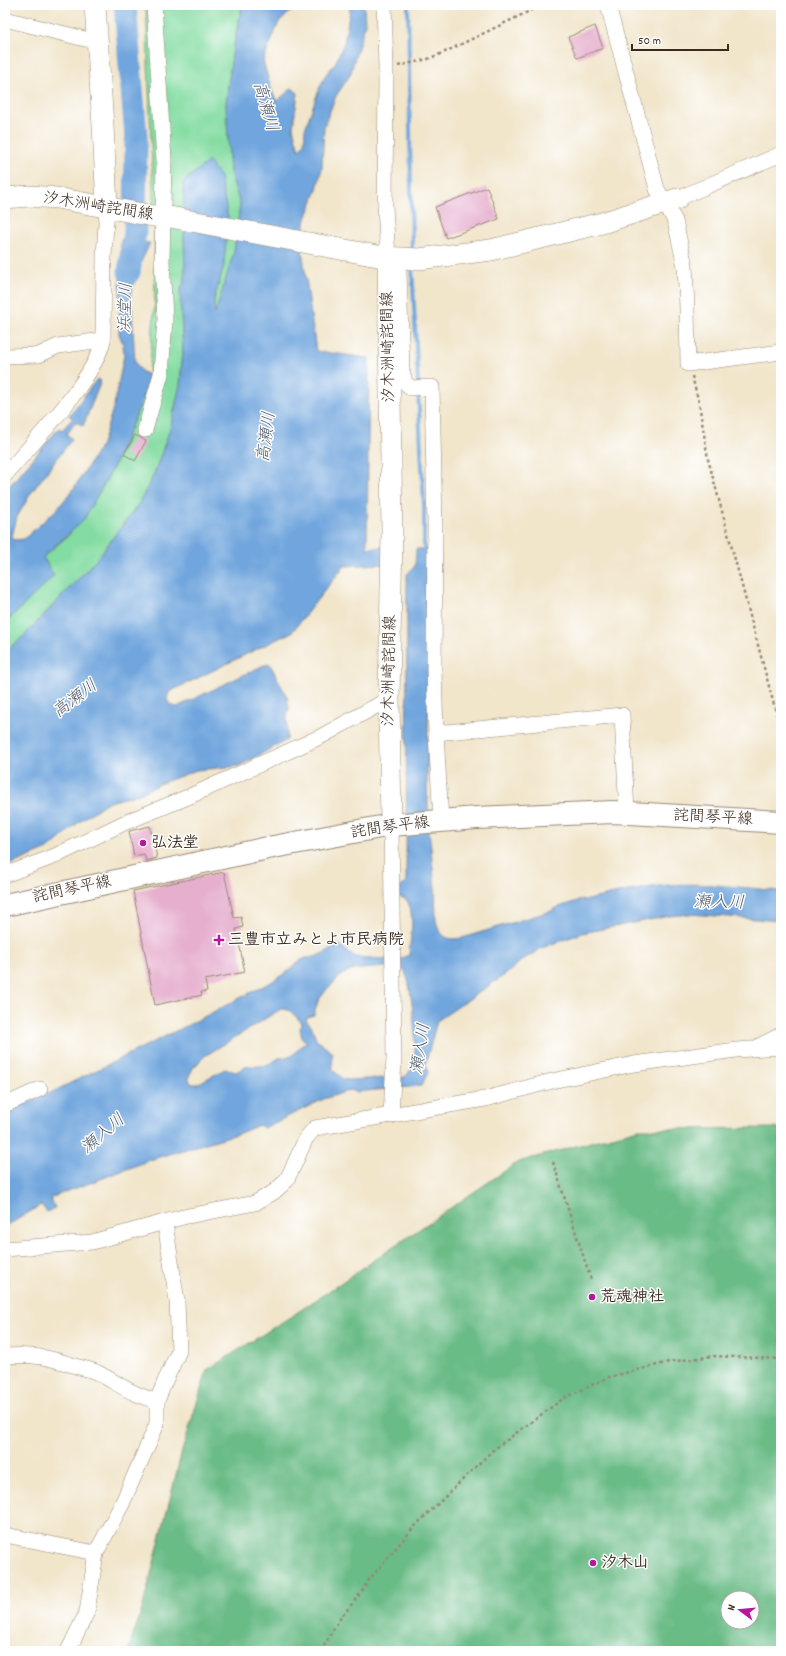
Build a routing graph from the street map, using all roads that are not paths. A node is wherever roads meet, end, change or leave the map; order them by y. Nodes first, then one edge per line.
1 (95, 5) edge
2 (154, 5) edge
3 (384, 5) edge
4 (608, 5) edge
5 (5, 19) edge
6 (98, 40) junction
7 (781, 154) edge
8 (5, 198) edge
9 (671, 201) junction
10 (107, 207) junction
11 (162, 217) junction
12 (398, 258) junction
13 (103, 340) junction
14 (781, 352) edge
15 (5, 356) edge
16 (145, 430) dead end
17 (5, 475) edge
18 (389, 700) junction
19 (436, 733) junction
20 (627, 813) junction
21 (436, 821) junction
22 (781, 822) edge
23 (395, 825) junction
24 (5, 874) edge
25 (5, 905) edge
26 (781, 1035) edge
27 (781, 1047) edge
28 (755, 1048) junction
29 (40, 1089) dead end
30 (5, 1105) edge
31 (391, 1116) junction
32 (164, 1223) junction
33 (5, 1249) edge
34 (5, 1356) edge
35 (157, 1401) junction
36 (5, 1536) edge
37 (96, 1553) junction
38 (68, 1651) edge

1 - 6 main road
2 - 11 street
3 - 12 street
4 - 9 street
5 - 6 street
6 - 10 main road
7 - 9 street
8 - 10 main road, 汐木洲崎詫間線
9 - 12 main road
9 - 14 street
10 - 11 main road, 汐木洲崎詫間線
10 - 13 street
11 - 12 main road, 汐木洲崎詫間線
11 - 16 street
12 - 18 main road, 汐木洲崎詫間線
12 - 19 street
13 - 15 street
13 - 17 street
18 - 23 main road, 汐木洲崎詫間線
18 - 24 street
19 - 20 street
19 - 21 street
20 - 21 main road, 詫間琴平線
20 - 22 main road, 詫間琴平線
21 - 23 main road, 詫間琴平線
23 - 25 main road, 詫間琴平線
23 - 31 street
26 - 28 street
27 - 28 street
28 - 31 street
29 - 30 street
31 - 32 street
32 - 33 street
32 - 35 street
34 - 35 street
35 - 37 street
36 - 37 street
37 - 38 street

